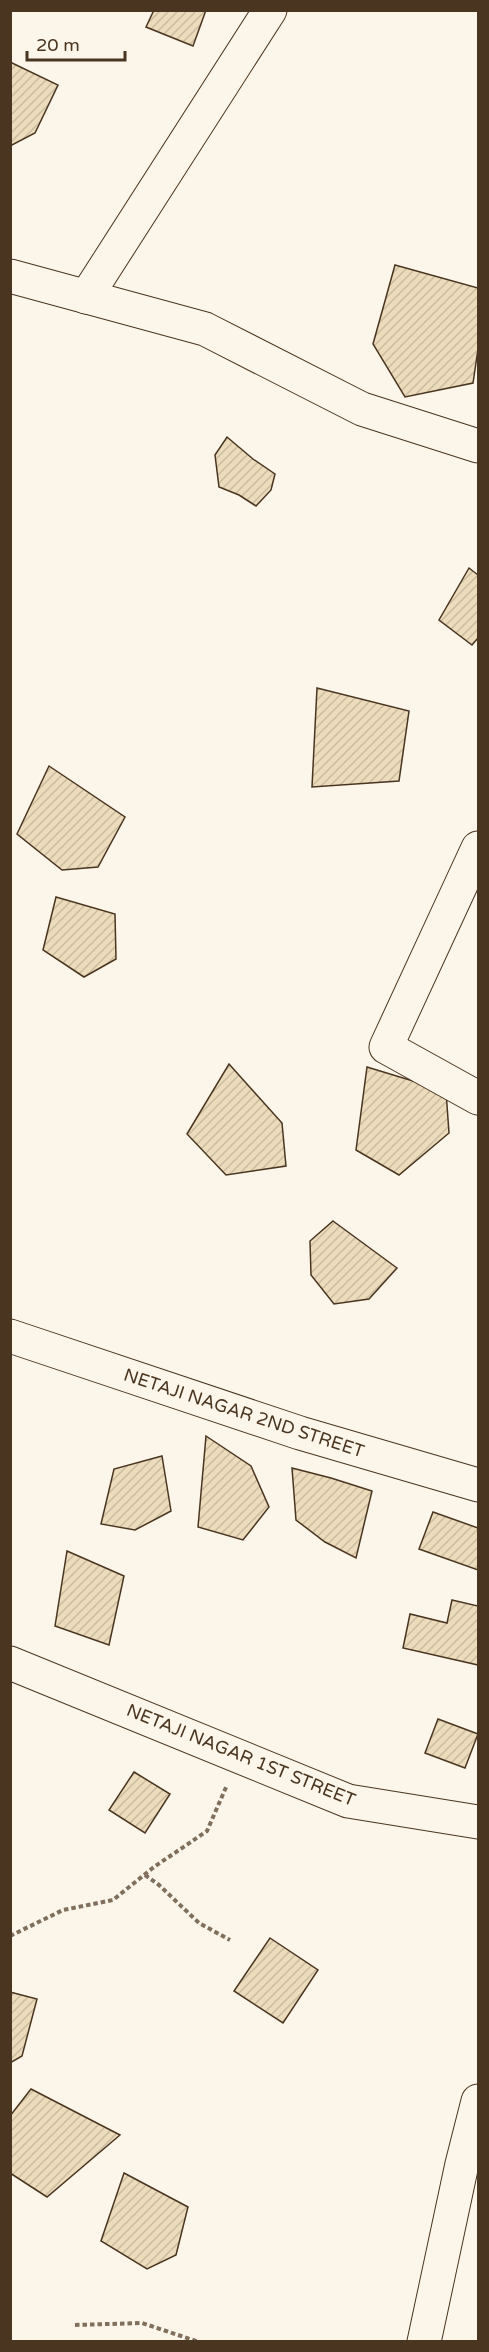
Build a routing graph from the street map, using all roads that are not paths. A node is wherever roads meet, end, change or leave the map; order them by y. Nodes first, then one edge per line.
1 (270, 10) edge
2 (10, 276) edge
3 (86, 297) junction
4 (478, 446) edge
5 (478, 848) edge
6 (478, 1098) edge
7 (10, 1336) edge
8 (478, 1485) edge
9 (10, 1663) edge
10 (478, 1822) edge
11 (478, 2101) edge
12 (424, 2342) edge

1 - 3 street
2 - 3 street
3 - 4 street
5 - 6 street
7 - 8 street, NETAJI NAGAR 2ND STREET
9 - 10 street, NETAJI NAGAR 1ST STREET
11 - 12 street

